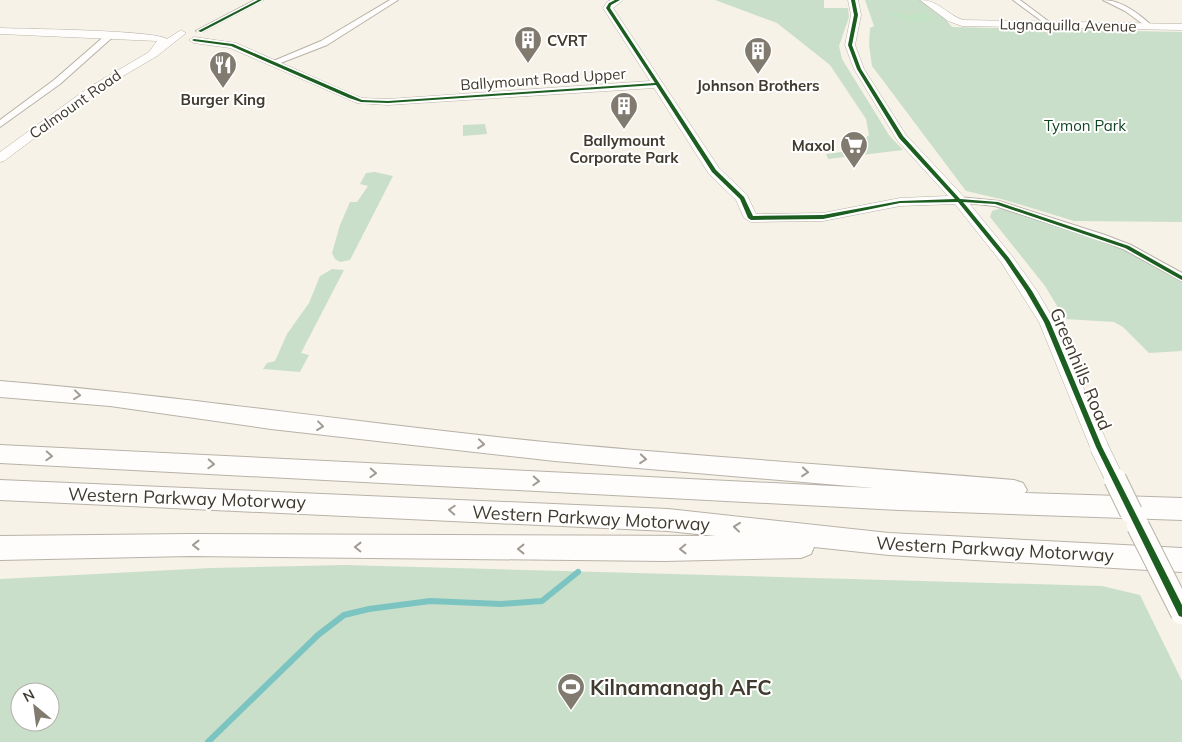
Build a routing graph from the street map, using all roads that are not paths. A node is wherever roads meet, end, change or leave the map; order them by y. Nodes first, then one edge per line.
1 (260, 0) edge
2 (395, 0) edge
3 (618, 0) edge
4 (853, 0) edge
5 (925, 0) edge
6 (1016, 0) edge
7 (1106, 0) edge
8 (1049, 24) junction
9 (1149, 26) junction
10 (1182, 27) edge
11 (200, 30) junction
12 (0, 31) edge
13 (181, 34) junction
14 (111, 35) junction
15 (140, 36) junction
16 (194, 40) junction
17 (153, 54) junction
18 (275, 62) junction
19 (658, 84) junction
20 (0, 124) edge
21 (0, 158) edge
22 (959, 200) junction
23 (1182, 278) edge
24 (0, 387) edge
25 (0, 454) edge
26 (0, 490) edge
27 (1171, 509) edge
28 (889, 544) junction
29 (8, 549) edge
30 (1182, 560) edge
31 (1182, 613) edge

1 - 11 street
2 - 18 street
3 - 19 street
4 - 22 street, Greenhills Road
5 - 8 street, Lugnaquilla Avenue
6 - 8 street
7 - 9 street
8 - 9 street, Lugnaquilla Avenue
9 - 10 street, Lugnaquilla Avenue
11 - 13 street
11 - 16 street
12 - 14 street
13 - 15 street
13 - 17 street, Calmount Road
14 - 15 street
14 - 20 street
15 - 17 street
16 - 17 street, Calmount Road
16 - 18 street, Ballymount Road Upper
17 - 21 street, Calmount Road
18 - 19 street, Ballymount Road Upper
19 - 22 street
22 - 23 street
22 - 31 street, Greenhills Road, bridge
24 -> 27 highway
25 -> 27 highway, Western Parkway Motorway
28 -> 26 highway, Western Parkway Motorway
28 -> 29 highway
28 - 30 highway, Western Parkway Motorway

